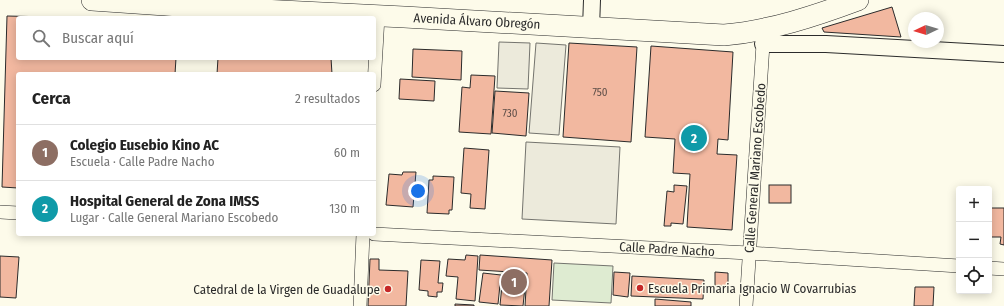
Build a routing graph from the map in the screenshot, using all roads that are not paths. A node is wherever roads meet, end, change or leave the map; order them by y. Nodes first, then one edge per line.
1 (92, 0) edge
2 (592, 0) edge
3 (858, 0) edge
4 (378, 16) junction
5 (591, 28) junction
6 (763, 37) junction
7 (376, 50) edge
8 (1004, 54) edge
9 (375, 60) edge
10 (375, 72) edge
11 (0, 212) edge
12 (16, 213) edge
13 (376, 234) edge
14 (363, 236) edge
15 (749, 254) junction
16 (956, 266) edge
17 (992, 268) edge
18 (1004, 269) edge
19 (360, 306) edge
20 (746, 306) edge

1 - 4 highway, Avenida Álvaro Obregón
2 - 5 street
3 - 6 highway, Avenida Álvaro Obregón
4 - 5 highway, Avenida Álvaro Obregón
4 - 7 street
5 - 6 highway, Avenida Álvaro Obregón
6 - 8 street
6 - 15 street, Calle General Mariano Escobedo
9 - 10 street
11 - 12 street
13 - 15 street, Calle Padre Nacho
14 - 19 street
15 - 16 street, Calle Padre Nacho
15 - 20 street, Calle General Mariano Escobedo
17 - 18 street

